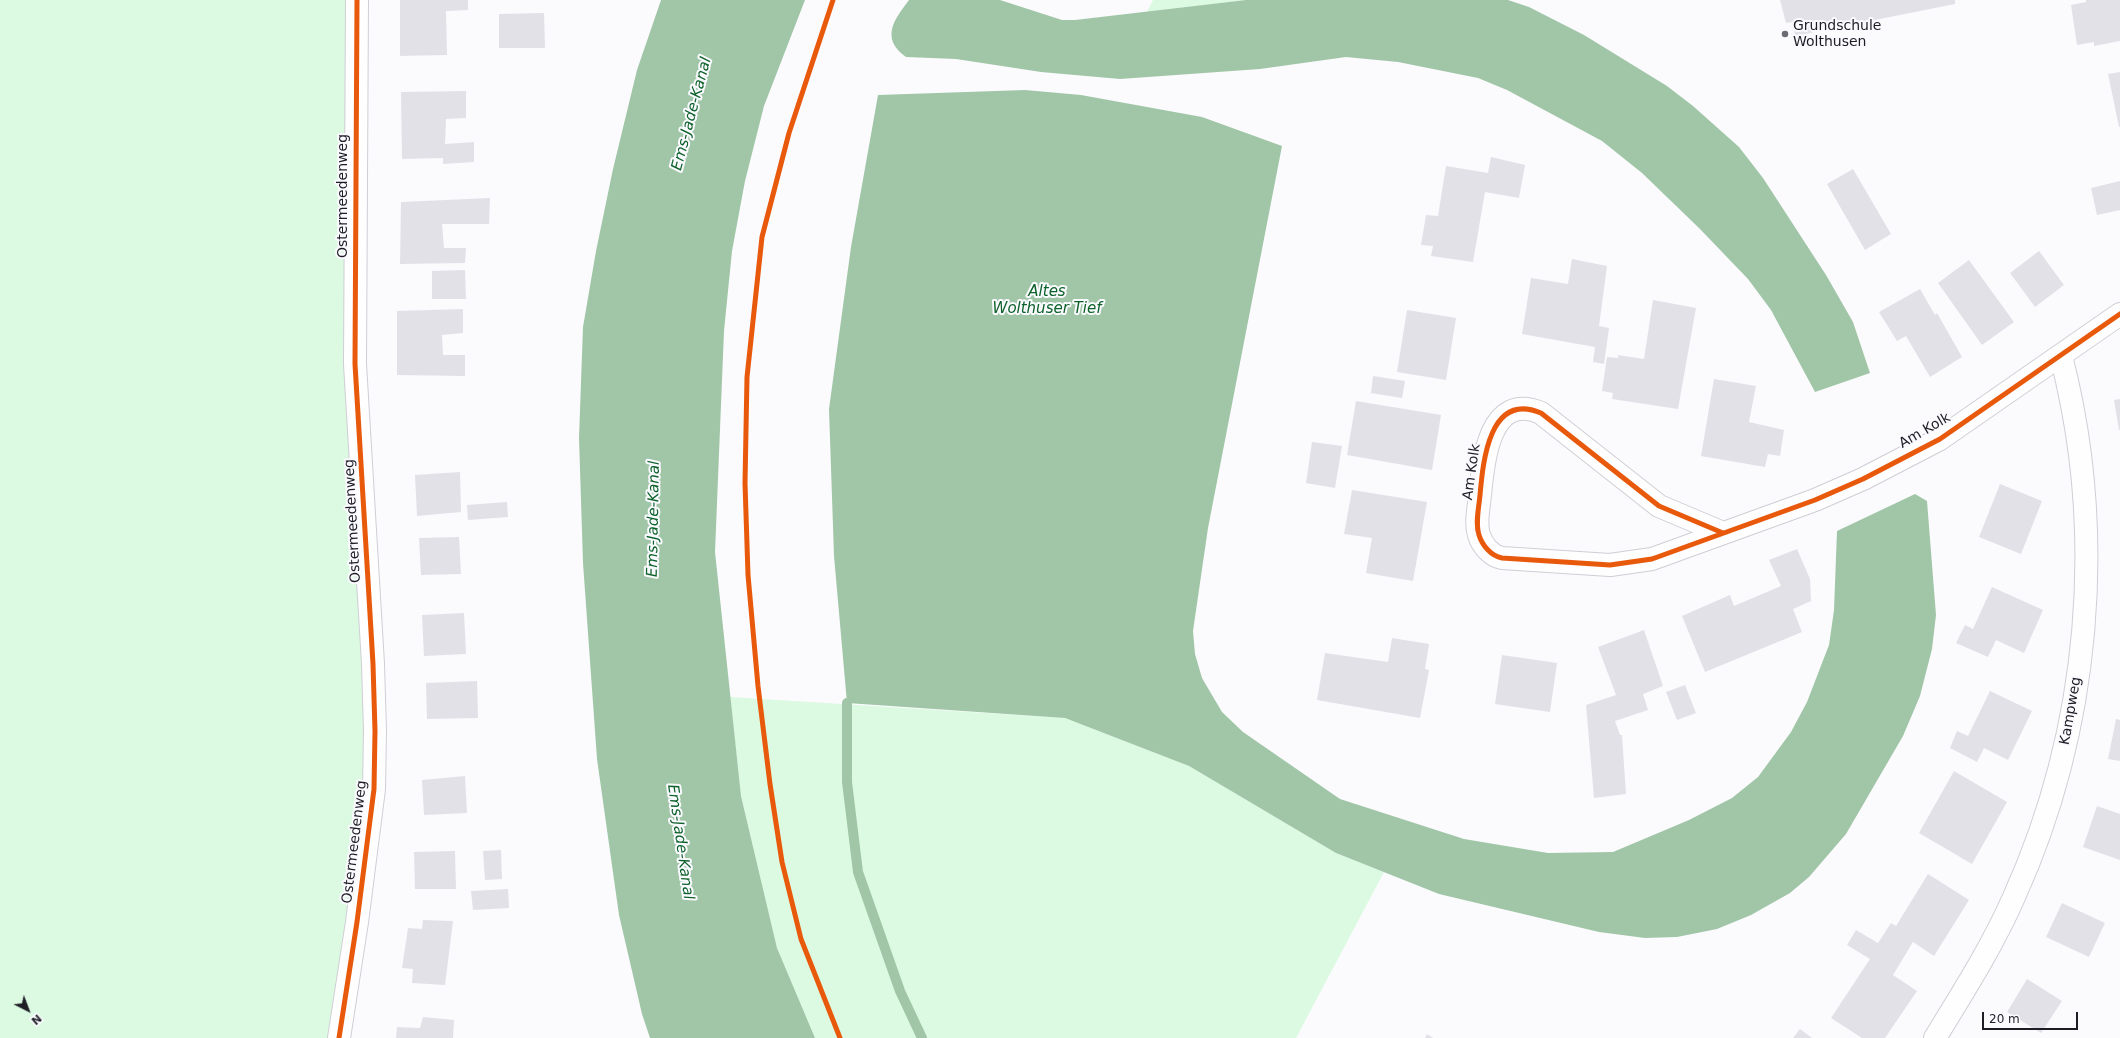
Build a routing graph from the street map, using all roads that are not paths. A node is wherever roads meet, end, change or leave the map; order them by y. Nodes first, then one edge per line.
1 (357, 0) edge
2 (2120, 314) edge
3 (2061, 356) junction
4 (1723, 533) junction
5 (339, 1038) edge
6 (1935, 1038) edge

1 - 5 street, Ostermeedenweg
2 - 3 street, Am Kolk
3 - 4 street, Am Kolk
3 - 6 street, Kampweg
4 - 4 street, Am Kolk

